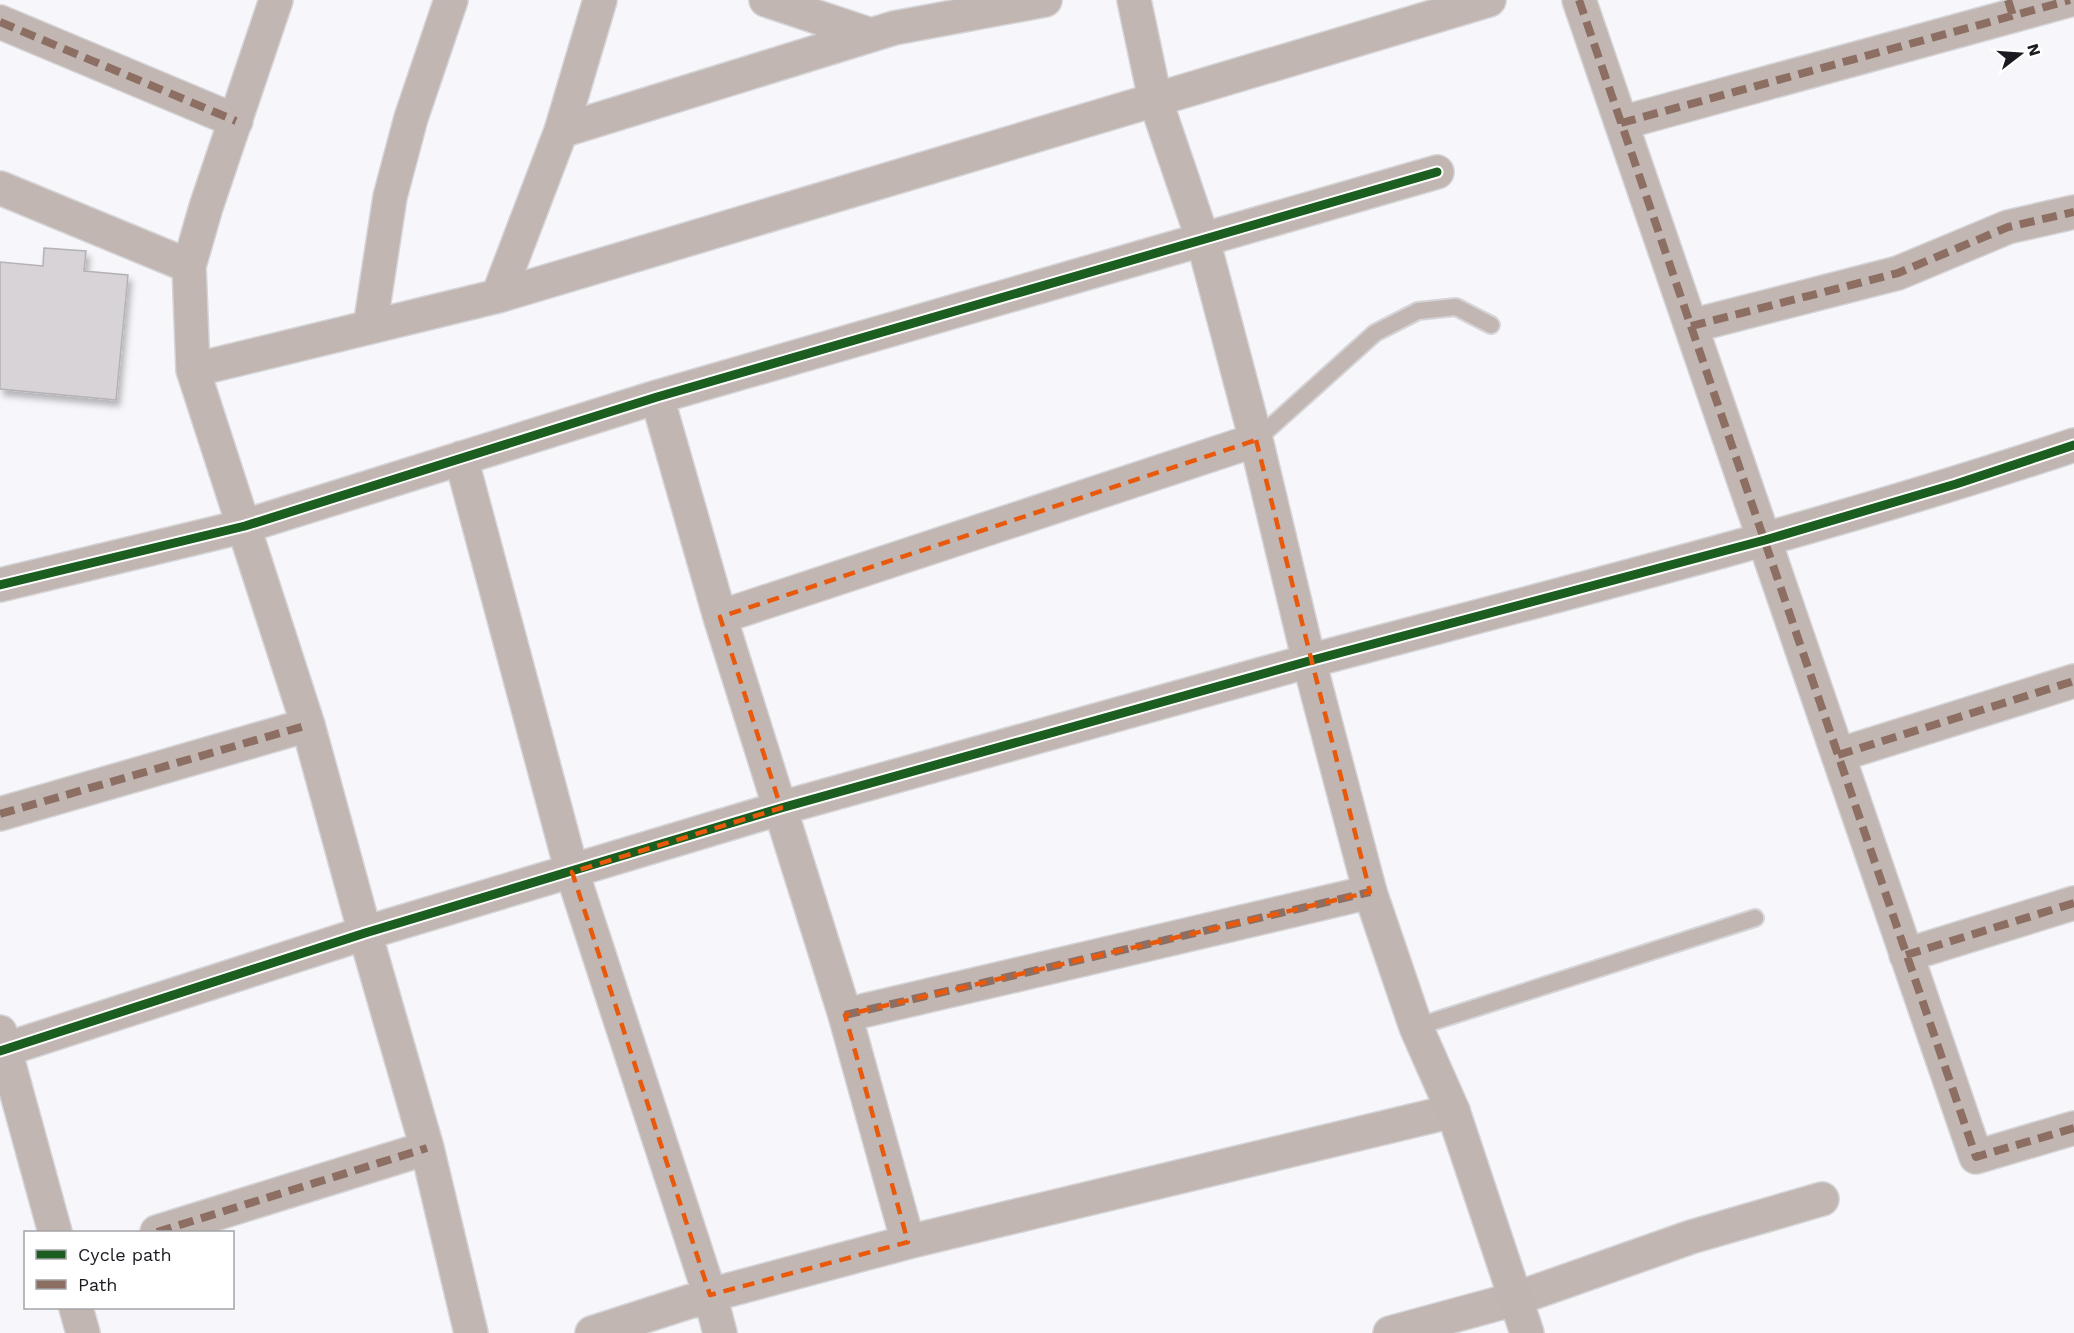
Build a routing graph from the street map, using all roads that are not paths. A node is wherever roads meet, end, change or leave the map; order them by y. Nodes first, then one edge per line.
1 (276, 0) edge
2 (451, 0) edge
3 (600, 0) edge
4 (766, 0) edge
5 (1045, 0) edge
6 (1134, 0) edge
7 (1489, 0) edge
8 (1579, 0) edge
9 (2070, 0) edge
10 (2010, 8) edge
11 (890, 21) edge
12 (0, 22) edge
13 (1155, 99) junction
14 (236, 121) junction
15 (1622, 123) junction
16 (561, 131) junction
17 (1437, 172) dead end
18 (0, 188) edge
19 (2074, 212) edge
20 (1203, 240) junction
21 (189, 266) junction
22 (498, 296) junction
23 (1491, 325) dead end
24 (1691, 326) junction
25 (370, 327) junction
26 (193, 370) junction
27 (657, 398) junction
28 (1256, 440) junction
29 (2074, 446) edge
30 (461, 458) junction
31 (245, 526) junction
32 (1765, 540) junction
33 (0, 585) edge
34 (720, 617) junction
35 (1309, 661) junction
36 (2074, 681) edge
37 (308, 724) junction
38 (1838, 755) junction
39 (781, 808) junction
40 (0, 814) edge
41 (572, 872) junction
42 (1370, 891) junction
43 (2074, 903) edge
44 (1755, 918) dead end
45 (365, 933) junction
46 (1906, 955) junction
47 (845, 1015) junction
48 (1416, 1027) junction
49 (2, 1044) edge
50 (1452, 1111) junction
51 (2074, 1128) edge
52 (427, 1148) junction
53 (1822, 1199) dead end
54 (54, 1231) edge
55 (163, 1231) edge
56 (908, 1242) junction
57 (710, 1295) junction
58 (1515, 1299) junction
59 (76, 1309) edge
60 (83, 1333) edge
61 (471, 1333) edge
62 (592, 1333) edge
63 (720, 1333) edge
64 (1390, 1333) edge
65 (1527, 1333) edge

1 - 14 street
2 - 25 street
3 - 16 street
4 - 11 street
5 - 11 street
6 - 13 street
7 - 13 street
8 - 15 street
9 - 10 street
10 - 15 street
11 - 16 street
12 - 14 street
13 - 20 street
13 - 22 street
14 - 21 street
15 - 24 street
16 - 22 street
17 - 20 street
18 - 21 street
19 - 24 street
20 - 27 street
20 - 28 street
21 - 26 street
22 - 25 street
23 - 28 lane
24 - 32 street
25 - 26 street
26 - 31 street
27 - 30 street
27 - 34 street
28 - 34 street
28 - 35 street
29 - 32 street
30 - 31 street
30 - 41 street
31 - 33 street
31 - 37 street
32 - 35 street
32 - 38 street
34 - 39 street
35 - 39 street
35 - 42 street
36 - 38 street
37 - 40 street
37 - 45 street
38 - 46 street
39 - 41 street
39 - 47 street
41 - 45 street
41 - 57 street
42 - 47 street
42 - 48 street
43 - 46 street
44 - 48 lane
45 - 49 street
45 - 52 street
46 - 51 street
47 - 56 street
48 - 50 street
49 - 54 street
50 - 56 street
50 - 58 street
52 - 55 street
52 - 61 street
53 - 58 street
56 - 57 street
57 - 62 street
57 - 63 street
58 - 64 street
58 - 65 street
59 - 60 street

